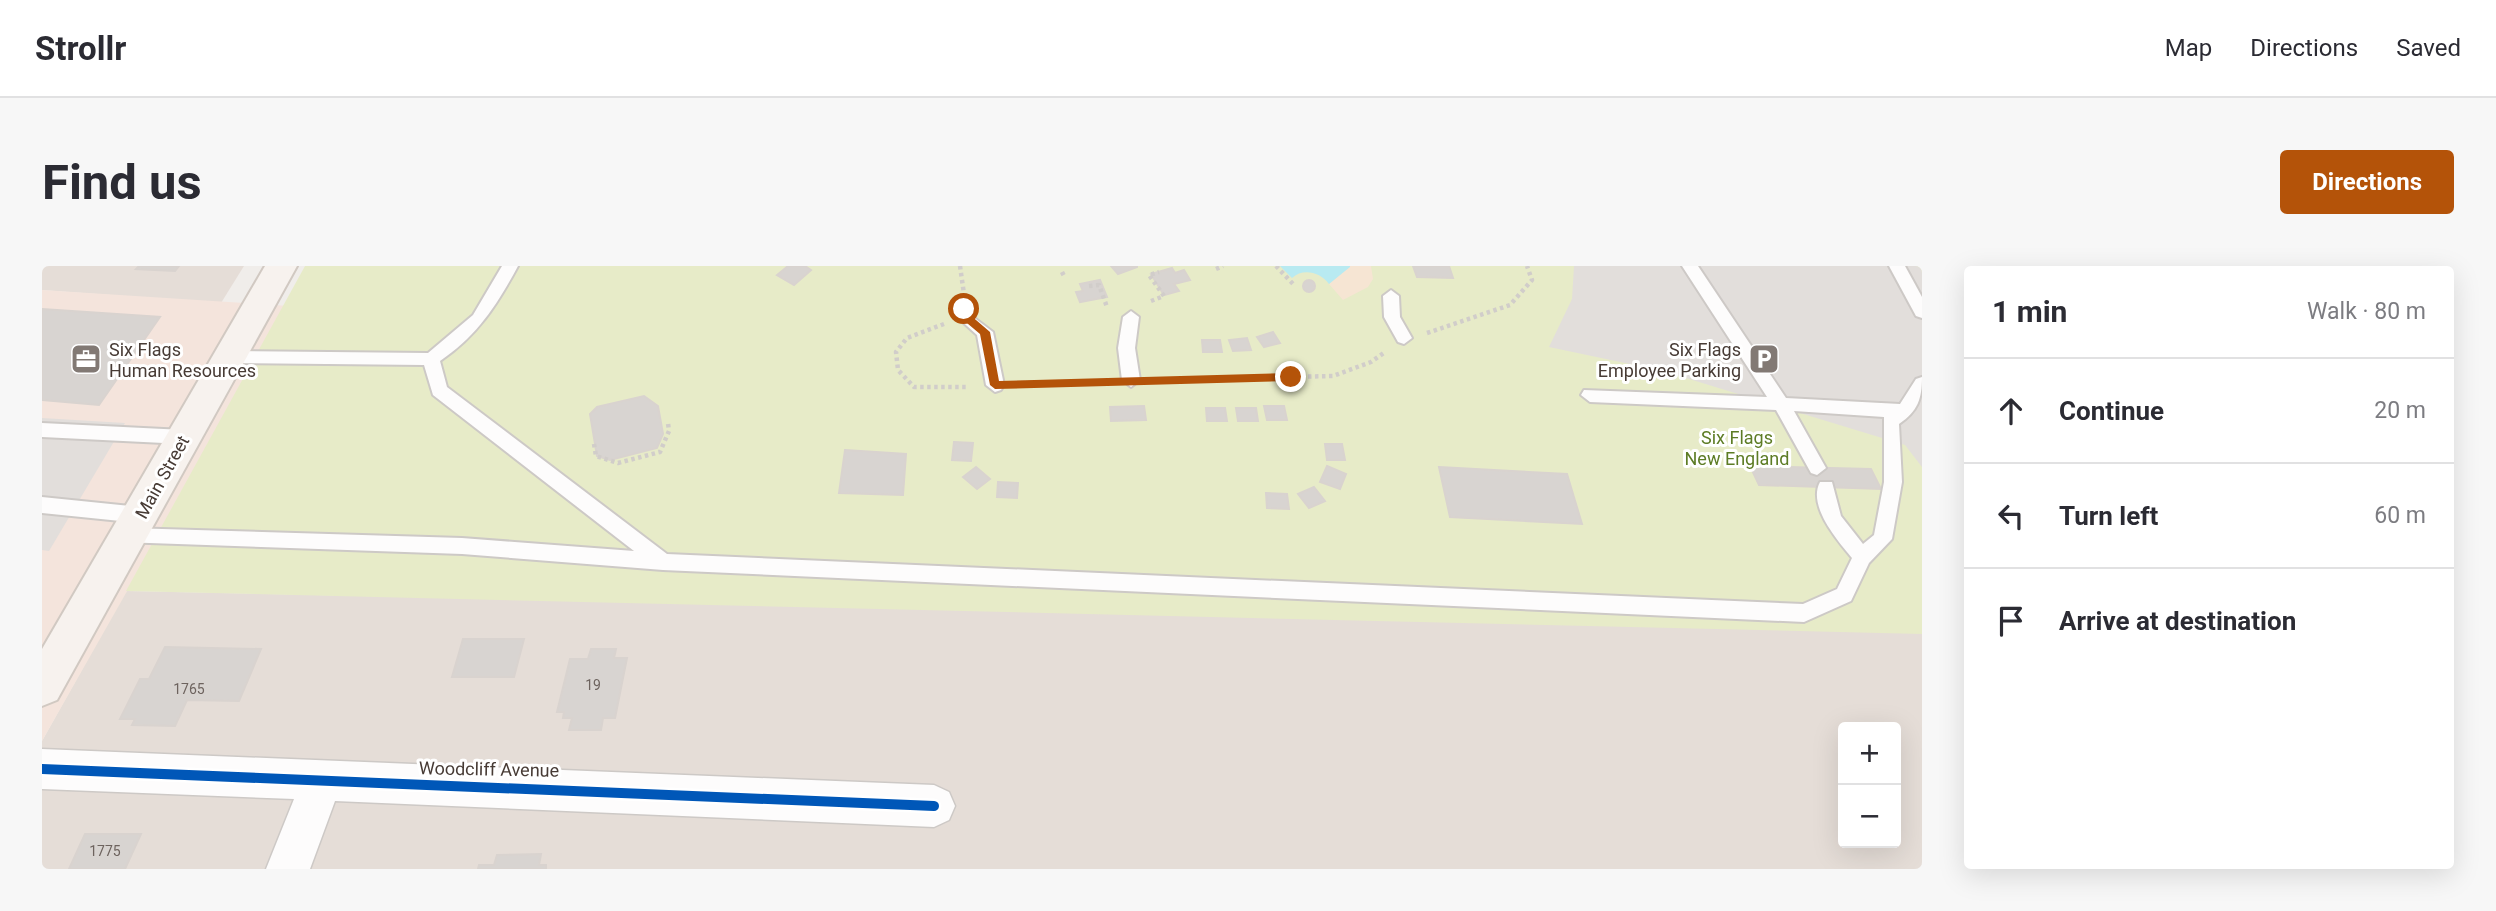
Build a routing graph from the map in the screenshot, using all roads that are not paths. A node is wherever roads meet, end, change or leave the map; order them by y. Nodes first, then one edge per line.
1 (281, 266) edge
2 (510, 266) edge
3 (1690, 266) edge
4 (1897, 266) edge
5 (1391, 296) dead end
6 (1922, 312) edge
7 (964, 316) road end
8 (1131, 317) dead end
9 (1404, 338) road end
10 (229, 357) junction
11 (432, 359) junction
12 (1130, 380) road end
13 (1922, 384) edge
14 (995, 385) road end
15 (1590, 395) dead end
16 (1782, 404) junction
17 (1905, 411) junction
18 (42, 430) edge
19 (184, 438) junction
20 (1817, 468) dead end
21 (1826, 487) dead end
22 (42, 505) edge
23 (134, 526) junction
24 (1861, 557) junction
25 (663, 562) junction
26 (42, 687) edge
27 (42, 769) edge
28 (321, 783) junction
29 (934, 806) dead end
30 (288, 869) edge

1 - 10 main road, Main Street
2 - 11 lane
3 - 16 lane
4 - 6 lane
5 - 9 lane
7 - 14 lane
8 - 12 lane
10 - 11 lane
10 - 19 main road, Main Street
11 - 25 lane
13 - 17 lane
15 - 16 lane
16 - 17 lane
16 - 20 lane
17 - 24 lane
18 - 19 lane
19 - 23 main road, Main Street
21 - 24 lane
22 - 23 lane
23 - 25 lane
23 - 26 main road, Main Street
24 - 25 lane
27 - 28 street, Woodcliff Avenue
28 - 29 street, Woodcliff Avenue
28 - 30 street

